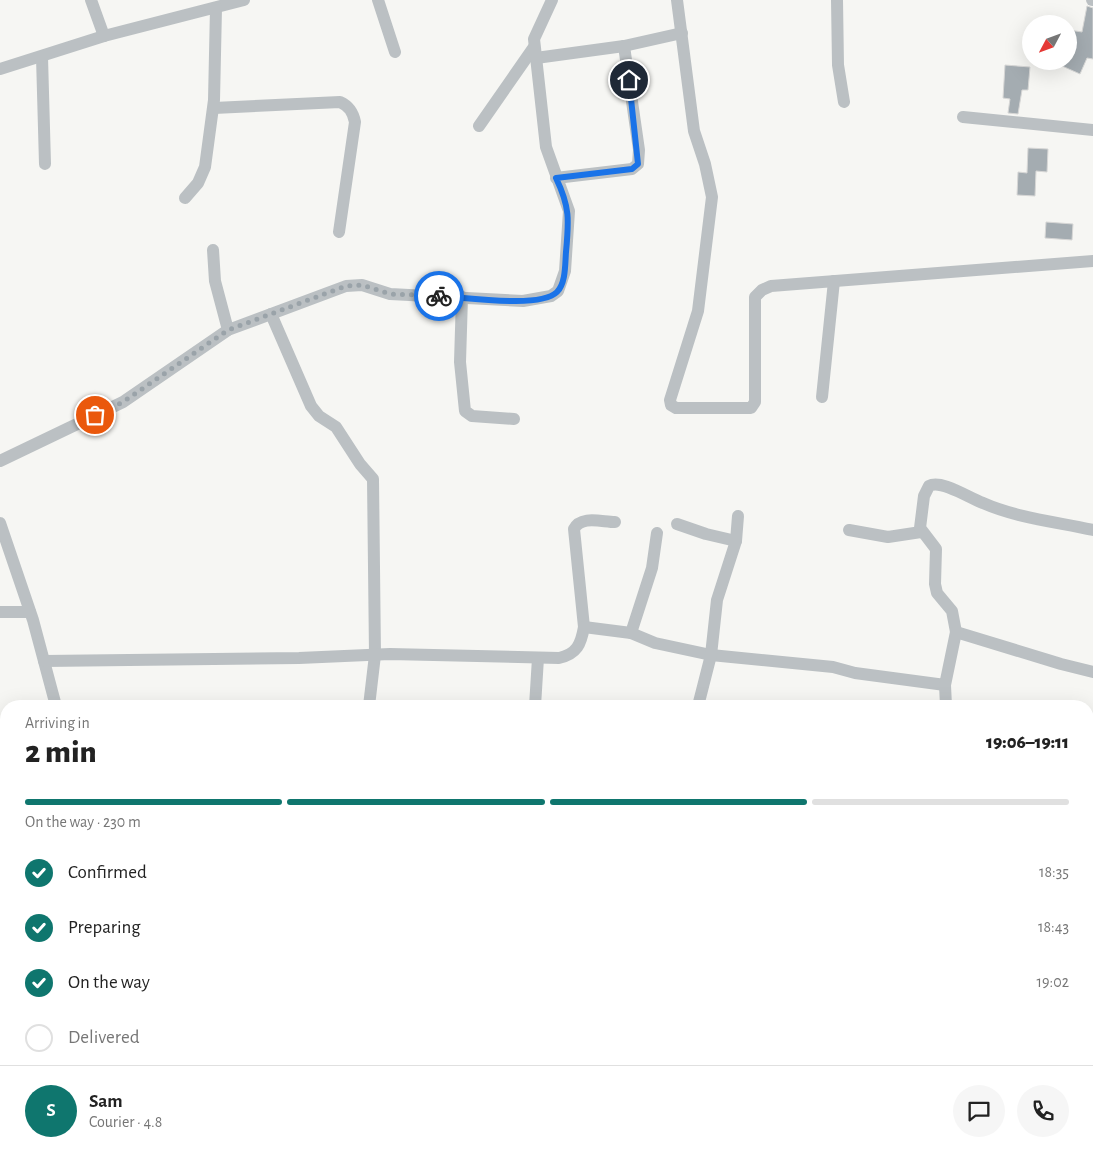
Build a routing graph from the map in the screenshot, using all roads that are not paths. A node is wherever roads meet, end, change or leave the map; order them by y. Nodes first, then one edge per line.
1 (91, 0) edge
2 (244, 0) edge
3 (378, 0) edge
4 (552, 0) edge
5 (678, 0) edge
6 (837, 0) edge
7 (209, 6) edge
8 (682, 33) junction
9 (104, 36) junction
10 (624, 46) junction
11 (395, 52) dead end
12 (535, 52) junction
13 (42, 57) junction
14 (0, 69) edge
15 (844, 102) dead end
16 (214, 108) junction
17 (963, 117) dead end
18 (479, 126) dead end
19 (1093, 130) edge
20 (45, 164) dead end
21 (556, 178) junction
22 (185, 198) dead end
23 (338, 232) dead end
24 (213, 250) dead end
25 (1093, 261) edge
26 (834, 281) junction
27 (462, 297) junction
28 (272, 314) junction
29 (228, 330) junction
30 (822, 398) dead end
31 (514, 419) dead end
32 (0, 461) edge
33 (738, 516) dead end
34 (614, 522) dead end
35 (0, 523) edge
36 (677, 524) dead end
37 (849, 530) dead end
38 (1093, 530) edge
39 (921, 532) junction
40 (657, 533) dead end
41 (736, 541) junction
42 (0, 612) edge
43 (30, 612) junction
44 (584, 627) junction
45 (631, 632) junction
46 (956, 632) junction
47 (711, 654) junction
48 (375, 655) junction
49 (538, 658) junction
50 (44, 660) junction
51 (1093, 672) edge
52 (945, 685) junction
53 (54, 700) edge
54 (370, 700) edge
55 (535, 700) edge
56 (700, 700) edge
57 (946, 700) edge

1 - 9 street
2 - 7 street
3 - 11 street
4 - 12 street
5 - 8 street
6 - 15 street
7 - 9 street
7 - 16 street
8 - 10 street
8 - 26 street
9 - 13 street
10 - 12 street
10 - 21 street
12 - 18 street
12 - 21 street
13 - 14 street
13 - 20 street
16 - 22 street
16 - 23 street
17 - 19 street
21 - 27 street
24 - 29 street
25 - 26 street
26 - 30 street
27 - 28 street
27 - 31 street
28 - 29 street
28 - 48 street
29 - 32 street
33 - 41 street
34 - 44 street
35 - 43 street
36 - 41 street
37 - 39 street
38 - 39 street
39 - 46 street
40 - 45 street
41 - 47 street
42 - 43 street
43 - 50 street
44 - 45 street
44 - 49 street
45 - 47 street
46 - 51 street
46 - 52 street
47 - 52 street
47 - 56 street
48 - 49 street
48 - 50 street
48 - 54 street
49 - 55 street
50 - 53 street
52 - 57 street

